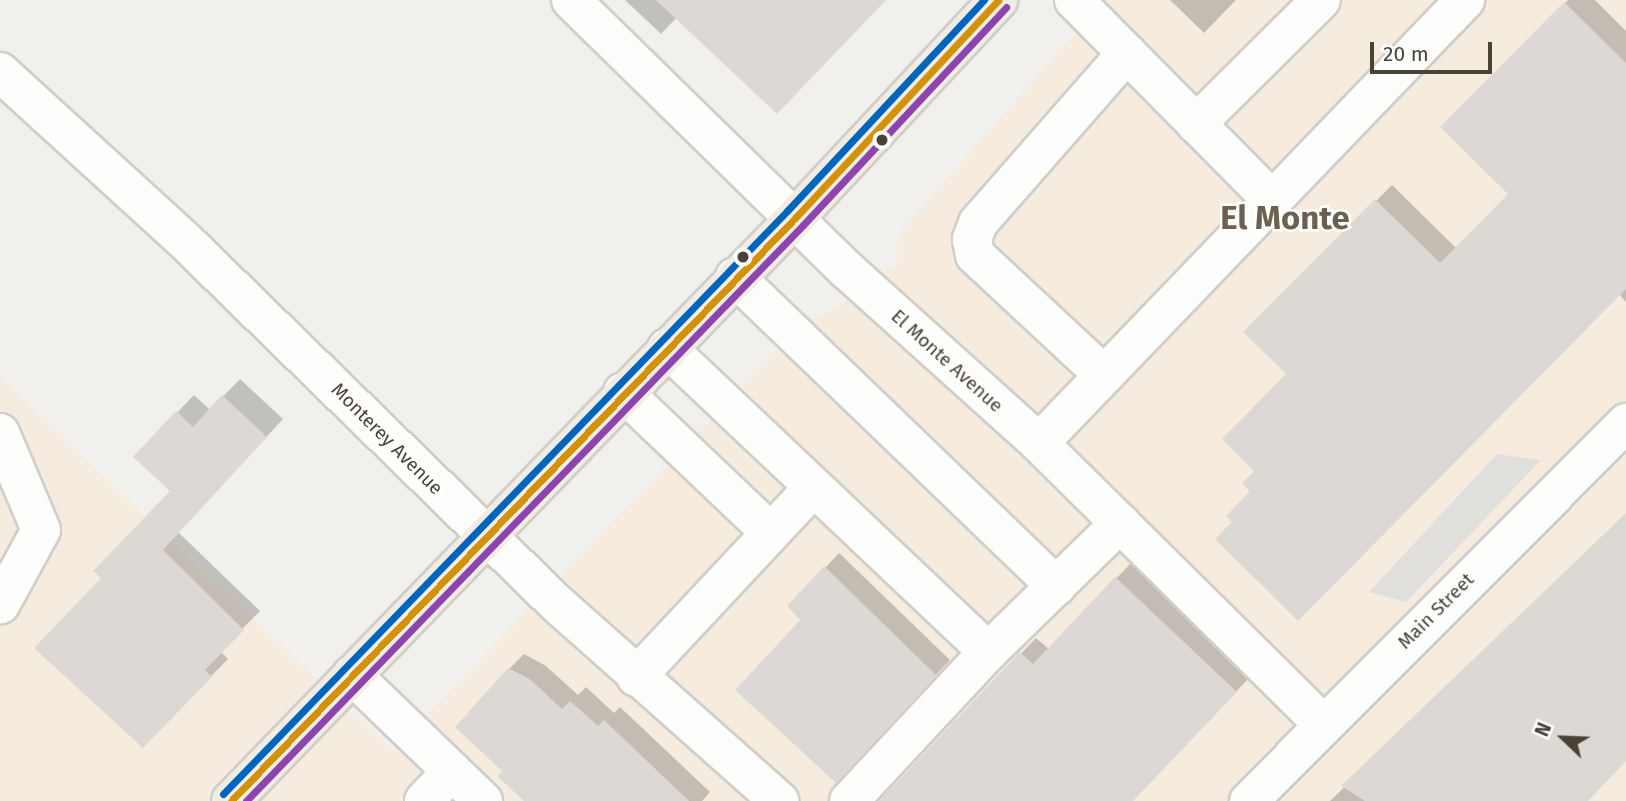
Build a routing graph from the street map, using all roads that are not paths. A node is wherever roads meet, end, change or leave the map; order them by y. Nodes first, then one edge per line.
1 (571, 0) edge
2 (998, 0) edge
3 (1074, 0) edge
4 (1321, 0) edge
5 (1460, 2) edge
6 (1127, 53) junction
7 (0, 72) edge
8 (1196, 124) junction
9 (1272, 200) junction
10 (794, 218) junction
11 (735, 277) junction
12 (667, 348) junction
13 (1104, 374) junction
14 (623, 392) junction
15 (1626, 423) edge
16 (0, 433) edge
17 (1039, 443) junction
18 (813, 488) junction
19 (1120, 523) junction
20 (770, 532) junction
21 (486, 537) junction
22 (1056, 586) junction
23 (0, 606) edge
24 (988, 652) junction
25 (352, 675) junction
26 (636, 677) junction
27 (1322, 723) junction
28 (452, 771) junction
29 (762, 795) edge
30 (231, 801) edge
31 (424, 801) edge
32 (483, 801) edge
33 (849, 801) edge
34 (1249, 801) edge

1 - 10 street, El Monte Avenue
2 - 10 main road
3 - 6 street
4 - 8 street
5 - 9 street
6 - 8 street
6 - 13 street
7 - 21 street, Monterey Avenue
8 - 9 street
9 - 13 street
10 - 11 main road
10 - 17 street, El Monte Avenue
11 - 12 main road
11 - 22 street
12 - 14 main road
12 - 18 street
13 - 17 street
14 - 20 street
14 - 21 main road
15 - 27 street, Main Street
16 - 23 street
17 - 19 street, El Monte Avenue
18 - 20 street
18 - 24 street
19 - 22 street
19 - 27 street, El Monte Avenue
20 - 26 street
21 - 25 main road
21 - 26 street, Monterey Avenue
22 - 24 street
24 - 33 street
25 - 28 street
25 - 30 main road
26 - 29 street, Monterey Avenue
27 - 34 street, Main Street
28 - 31 street
28 - 32 street

